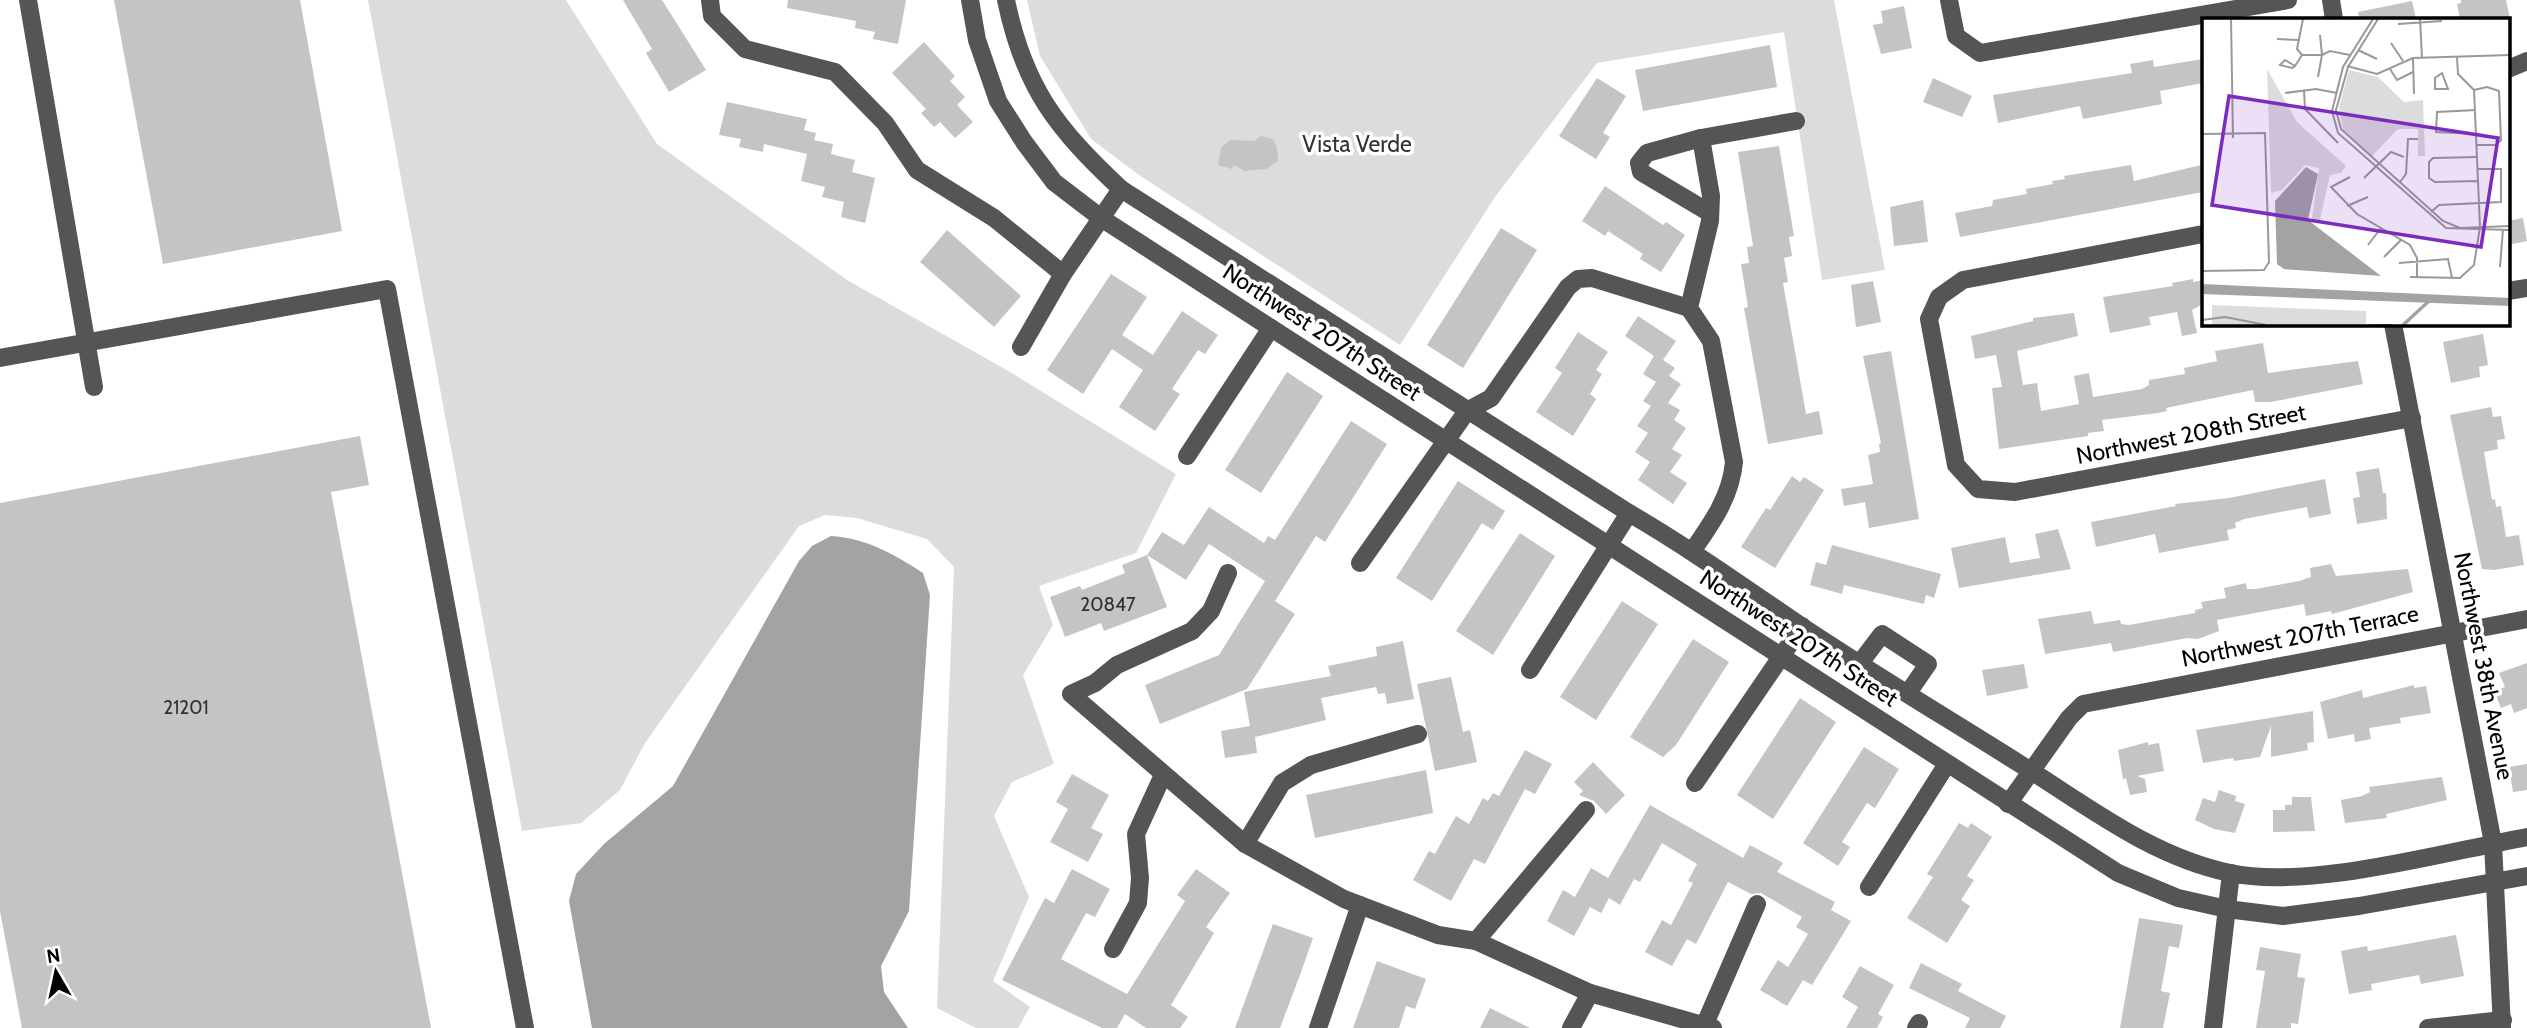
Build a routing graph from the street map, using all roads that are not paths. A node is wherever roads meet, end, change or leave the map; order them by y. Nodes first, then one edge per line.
1 (28, 0) edge
2 (710, 0) edge
3 (970, 0) edge
4 (1006, 0) edge
5 (1949, 0) edge
6 (2288, 0) edge
7 (2331, 0) edge
8 (2334, 18) edge
9 (2527, 61) edge
10 (2510, 68) edge
11 (1796, 121) dead end
12 (1701, 138) junction
13 (1121, 189) junction
14 (1710, 213) junction
15 (1101, 218) junction
16 (2202, 234) edge
17 (1063, 274) junction
18 (1689, 309) junction
19 (2393, 326) edge
20 (1271, 328) junction
21 (86, 343) junction
22 (1021, 347) dead end
23 (0, 358) edge
24 (94, 387) dead end
25 (1467, 411) junction
26 (2412, 418) junction
27 (1446, 441) junction
28 (1187, 456) dead end
29 (1629, 513) junction
30 (1609, 545) junction
31 (1693, 550) junction
32 (1360, 563) dead end
33 (1228, 573) dead end
34 (2527, 619) edge
35 (1802, 626) junction
36 (2453, 632) junction
37 (1782, 656) junction
38 (1860, 663) junction
39 (1530, 670) dead end
40 (1908, 693) junction
41 (1418, 734) dead end
42 (1947, 764) junction
43 (2031, 771) junction
44 (1163, 775) junction
45 (1695, 783) dead end
46 (2008, 804) junction
47 (1586, 810) dead end
48 (2527, 837) edge
49 (2493, 843) junction
50 (1245, 844) junction
51 (2231, 873) junction
52 (2527, 876) edge
53 (2495, 883) junction
54 (1869, 887) dead end
55 (1757, 904) dead end
56 (1360, 905) junction
57 (2227, 909) junction
58 (1476, 940) junction
59 (1113, 948) dead end
60 (1590, 993) junction
61 (2502, 1024) edge
62 (1709, 1026) edge
63 (525, 1028) edge
64 (1318, 1028) edge
65 (1571, 1028) edge
66 (2213, 1028) edge
67 (2428, 1028) edge

1 - 21 street
2 - 17 street
3 - 15 street, Northwest 207th Street
4 - 13 street, Northwest 207th Street
5 - 6 street
7 - 8 street
9 - 10 street
11 - 12 street
12 - 14 street
12 - 14 street
13 - 15 street
13 - 25 street, Northwest 207th Street
14 - 18 street
15 - 17 street
15 - 20 street, Northwest 207th Street
16 - 26 street, Northwest 208th Street
17 - 22 street
18 - 25 street
18 - 31 street
19 - 26 street, Northwest 38th Avenue
20 - 27 street, Northwest 207th Street
20 - 28 street
21 - 23 street
21 - 24 street
21 - 63 street
25 - 27 street
25 - 29 street, Northwest 207th Street
26 - 36 street, Northwest 38th Avenue
27 - 30 street, Northwest 207th Street
27 - 32 street
29 - 30 street
29 - 31 street, Northwest 207th Street
30 - 37 street, Northwest 207th Street
30 - 39 street
31 - 35 street, Northwest 207th Street
33 - 44 street
34 - 36 street, Northwest 207th Terrace
35 - 37 street
35 - 38 street, Northwest 207th Street
36 - 43 street, Northwest 207th Terrace
36 - 49 street, Northwest 38th Avenue
37 - 42 street, Northwest 207th Street
37 - 45 street
38 - 40 street, Northwest 207th Street
38 - 40 street
40 - 43 street, Northwest 207th Street
41 - 50 street
42 - 46 street, Northwest 207th Street
42 - 54 street
43 - 46 street
43 - 51 street, Northwest 207th Street
44 - 50 street
44 - 59 street
46 - 57 street, Northwest 207th Street
47 - 58 street
48 - 49 street, Northwest 207th Street
49 - 51 street, Northwest 207th Street
49 - 53 street, Northwest 38th Avenue
50 - 56 street
51 - 57 street
52 - 53 street, Northwest 207th Street
53 - 57 street, Northwest 207th Street
53 - 61 street, Northwest 38th Avenue
55 - 62 street
56 - 58 street
56 - 64 street
57 - 66 street
58 - 60 street
60 - 62 street
60 - 65 street
61 - 67 street

